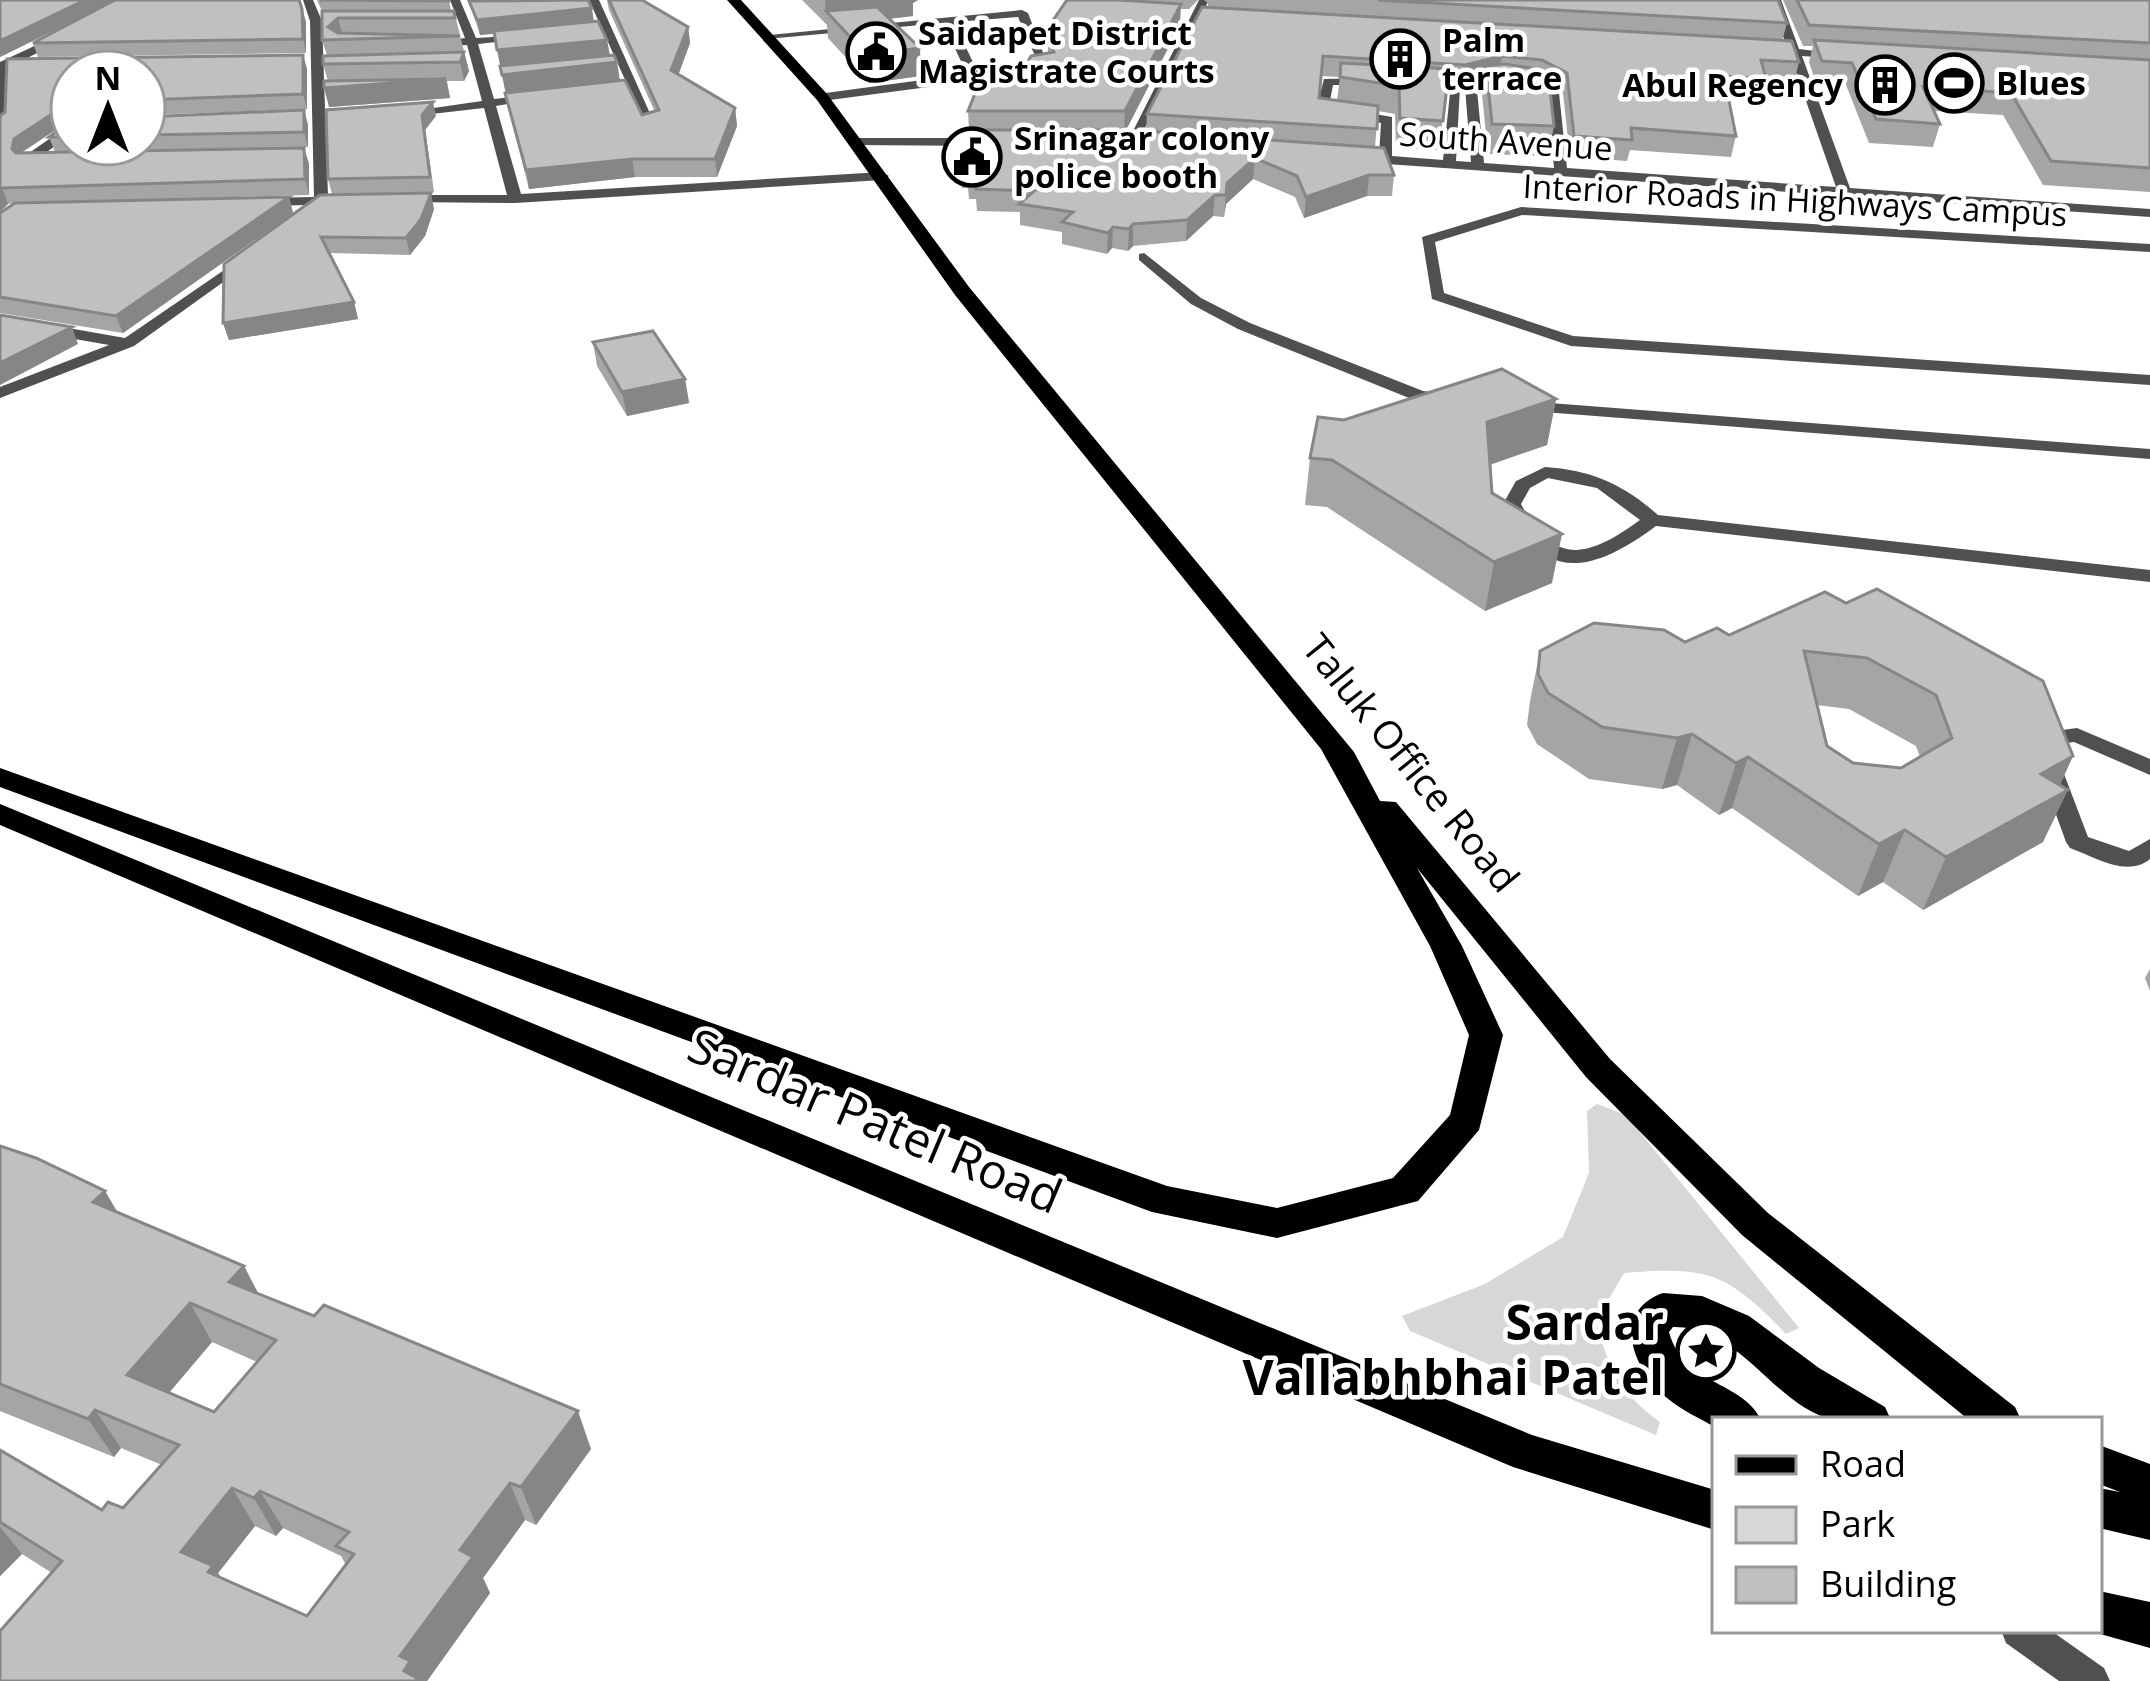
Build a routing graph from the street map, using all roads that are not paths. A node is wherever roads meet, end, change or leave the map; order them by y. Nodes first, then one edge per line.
1 (308, 0) edge
2 (594, 0) edge
3 (734, 0) edge
4 (1204, 0) edge
5 (1777, 0) edge
6 (479, 7) edge
7 (460, 10) edge
8 (1175, 15) edge
9 (1196, 15) junction
10 (1219, 17) edge
11 (947, 19) junction
12 (316, 21) junction
13 (338, 21) edge
14 (444, 22) edge
15 (82, 26) edge
16 (608, 30) junction
17 (585, 33) edge
18 (766, 36) junction
19 (540, 37) edge
20 (407, 44) edge
21 (615, 45) junction
22 (591, 47) edge
23 (1750, 49) edge
24 (545, 51) edge
25 (1795, 52) junction
26 (474, 54) junction
27 (1866, 56) edge
28 (297, 60) edge
29 (316, 63) junction
30 (458, 64) edge
31 (1, 65) edge
32 (624, 65) junction
33 (42, 66) edge
34 (338, 67) edge
35 (604, 67) edge
36 (501, 77) edge
37 (974, 77) junction
38 (1380, 82) edge
39 (1402, 83) edge
40 (635, 88) junction
41 (462, 90) edge
42 (484, 90) junction
43 (614, 90) edge
44 (317, 92) junction
45 (338, 92) edge
46 (551, 96) edge
47 (821, 97) junction
48 (383, 114) edge
49 (340, 117) edge
50 (296, 118) edge
51 (318, 118) junction
52 (652, 126) edge
53 (0, 127) edge
54 (858, 142) junction
55 (994, 142) edge
56 (1108, 142) edge
57 (1131, 142) junction
58 (1154, 144) edge
59 (48, 145) edge
60 (1385, 154) junction
61 (319, 155) junction
62 (296, 156) edge
63 (1338, 157) edge
64 (1449, 159) junction
65 (48, 162) edge
66 (1478, 166) junction
67 (1562, 172) junction
68 (882, 176) junction
69 (1845, 192) junction
70 (515, 199) junction
71 (321, 200) junction
72 (364, 200) edge
73 (385, 200) edge
74 (241, 202) edge
75 (2150, 213) edge
76 (295, 224) edge
77 (2150, 248) edge
78 (257, 251) edge
79 (1144, 257) dead end
80 (0, 321) edge
81 (128, 343) junction
82 (2150, 380) edge
83 (0, 393) edge
84 (1460, 400) edge
85 (1500, 404) edge
86 (2150, 454) edge
87 (1652, 520) junction
88 (2150, 576) edge
89 (1334, 746) junction
90 (2150, 768) edge
91 (0, 777) edge
92 (0, 814) edge
93 (2150, 848) edge
94 (1735, 1417) edge
95 (1865, 1417) edge
96 (1996, 1417) edge
97 (2102, 1465) edge
98 (2150, 1484) edge
99 (1712, 1509) edge
100 (2102, 1509) edge
101 (2150, 1519) edge
102 (2102, 1614) edge
103 (2150, 1624) edge
104 (2023, 1633) edge
105 (2091, 1681) edge

1 - 12 street
2 - 16 street
3 - 18 main road, Taluk Office Road
4 - 9 street
5 - 25 street
6 - 7 street
7 - 14 street
7 - 26 street
8 - 9 street
9 - 10 street
9 - 57 street
11 - 18 street
11 - 37 street
11 - 37 street
12 - 13 street
12 - 29 street
15 - 31 street
16 - 17 street
16 - 21 street
18 - 47 main road, Taluk Office Road
19 - 26 street
20 - 26 street
21 - 22 street
21 - 32 street
23 - 25 street
24 - 26 street
25 - 27 street
25 - 69 street
26 - 30 street
26 - 42 street
28 - 29 street
29 - 34 street
29 - 44 street
31 - 33 street
31 - 53 street
32 - 35 street
32 - 40 street
36 - 42 street
37 - 47 street
38 - 60 street
39 - 64 street
40 - 43 street
40 - 52 street
41 - 42 street
42 - 46 street
42 - 48 street
42 - 70 street
44 - 45 street
44 - 51 street
47 - 54 main road, Taluk Office Road
49 - 51 street
50 - 51 street
51 - 61 street
54 - 55 street
54 - 68 main road, Taluk Office Road
56 - 57 street
57 - 58 street
59 - 65 street
60 - 63 street, South Avenue
60 - 64 street, South Avenue
61 - 62 street
61 - 71 street
64 - 66 street, South Avenue
66 - 67 street, South Avenue
66 - 67 street
67 - 69 street, South Avenue
68 - 70 street
68 - 89 main road, Taluk Office Road
69 - 75 street, South Avenue
70 - 73 street
71 - 72 street
71 - 74 street
71 - 76 street
77 - 82 street, Interior Roads in Highways Campus
78 - 81 street
79 - 84 street
80 - 81 street
81 - 83 street
85 - 86 street
87 - 87 street
87 - 88 street
89 - 91 main road
89 - 96 main road, Taluk Office Road
90 - 93 street
92 - 99 main road, Sardar Patel Road
94 - 95 main road
97 - 98 main road
100 - 101 main road
102 - 103 main road
104 - 105 street

